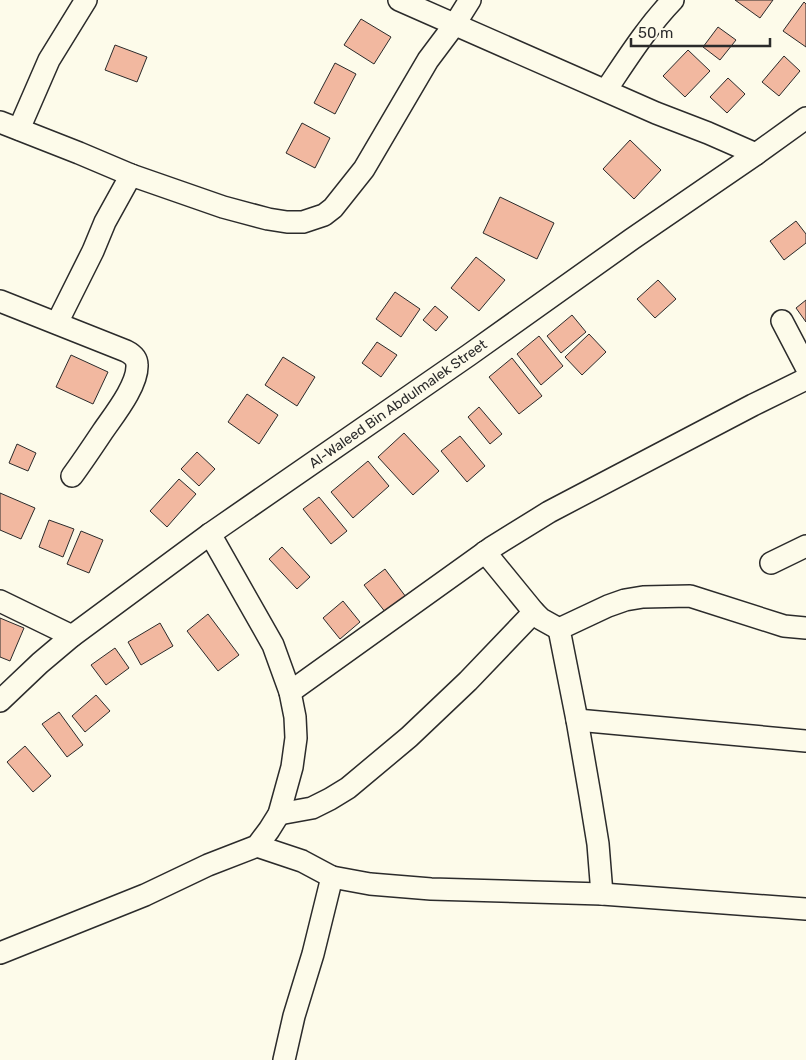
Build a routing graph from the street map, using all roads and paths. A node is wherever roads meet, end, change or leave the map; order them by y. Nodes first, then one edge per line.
1 (86, 0) edge
2 (399, 0) edge
3 (470, 0) edge
4 (673, 0) edge
5 (455, 24) junction
6 (606, 90) junction
7 (9, 125) edge
8 (803, 125) edge
9 (756, 154) junction
10 (131, 175) junction
11 (0, 301) edge
12 (782, 321) dead end
13 (56, 324) junction
14 (806, 367) edge
15 (806, 380) edge
16 (72, 476) dead end
17 (210, 534) junction
18 (806, 546) edge
19 (485, 552) junction
20 (771, 563) dead end
21 (0, 601) edge
22 (534, 612) junction
23 (806, 628) edge
24 (559, 629) junction
25 (72, 636) junction
26 (290, 692) junction
27 (0, 701) edge
28 (577, 720) junction
29 (806, 742) edge
30 (279, 814) junction
31 (257, 846) junction
32 (332, 877) junction
33 (602, 894) junction
34 (806, 908) edge
35 (0, 953) edge
36 (284, 1060) edge

1 - 7 street
2 - 5 street
3 - 5 street
4 - 6 street
5 - 6 street
5 - 10 street
6 - 9 street
7 - 10 street
8 - 9 street, Al-Waleed Bin Abdulmalek Street
9 - 17 street, Al-Waleed Bin Abdulmalek Street
10 - 13 street
11 - 13 street
12 - 14 street
13 - 16 street
15 - 19 street
17 - 25 street, Al-Waleed Bin Abdulmalek Street
17 - 26 street
18 - 20 street
19 - 22 street
19 - 26 street
21 - 25 street
22 - 24 street
22 - 30 street
23 - 24 street
24 - 28 street
25 - 27 street, Al-Waleed Bin Abdulmalek Street
26 - 30 street
28 - 29 street
28 - 33 street
30 - 31 street
31 - 32 street
31 - 35 street
32 - 33 street
32 - 36 street
33 - 34 street

